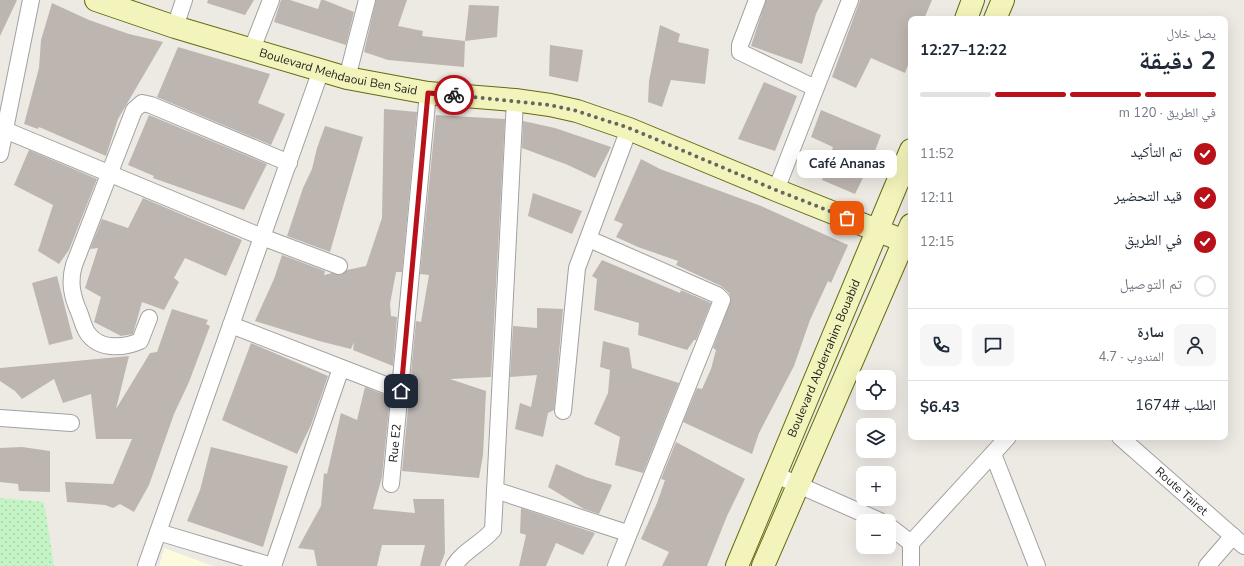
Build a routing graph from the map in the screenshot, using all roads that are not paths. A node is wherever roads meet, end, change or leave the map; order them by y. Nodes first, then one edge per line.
1 (31, 0) edge
2 (97, 0) edge
3 (184, 0) edge
4 (271, 0) edge
5 (367, 0) edge
6 (757, 0) edge
7 (850, 0) edge
8 (973, 0) edge
9 (1003, 0) edge
10 (967, 16) edge
11 (996, 16) edge
12 (175, 27) junction
13 (252, 49) junction
14 (321, 70) junction
15 (347, 78) junction
16 (815, 88) junction
17 (428, 93) junction
18 (515, 100) junction
19 (629, 128) junction
20 (3, 129) edge
21 (0, 154) edge
22 (908, 157) edge
23 (289, 163) junction
24 (110, 174) junction
25 (776, 190) junction
26 (878, 230) junction
27 (262, 237) junction
28 (908, 237) edge
29 (589, 239) junction
30 (908, 239) edge
31 (339, 266) dead end
32 (149, 318) dead end
33 (231, 325) junction
34 (341, 368) junction
35 (401, 391) junction
36 (563, 411) dead end
37 (0, 418) edge
38 (71, 423) dead end
39 (1005, 440) edge
40 (1123, 440) edge
41 (993, 454) junction
42 (776, 475) junction
43 (392, 484) dead end
44 (798, 484) junction
45 (495, 490) junction
46 (864, 514) edge
47 (158, 532) junction
48 (896, 532) edge
49 (627, 533) junction
50 (1241, 542) edge
51 (910, 544) junction
52 (146, 566) edge
53 (272, 566) edge
54 (454, 566) edge
55 (616, 566) edge
56 (737, 566) edge
57 (763, 566) edge
58 (911, 566) edge
59 (1037, 566) edge
60 (1207, 566) edge

1 - 20 street
2 - 12 street, Boulevard Mehdaoui Ben Said
3 - 12 street
4 - 13 street
5 - 15 street
6 - 16 street
7 - 16 street
8 - 10 street
9 - 11 street
12 - 13 street, Boulevard Mehdaoui Ben Said
13 - 14 street, Boulevard Mehdaoui Ben Said
14 - 15 street, Boulevard Mehdaoui Ben Said
14 - 23 street
15 - 17 street, Boulevard Mehdaoui Ben Said
16 - 25 street
17 - 18 street, Boulevard Mehdaoui Ben Said
17 - 35 street, Rue E2
18 - 19 street, Boulevard Mehdaoui Ben Said
18 - 45 street
19 - 25 street, Boulevard Mehdaoui Ben Said
19 - 29 street
20 - 21 street
20 - 24 street
22 - 26 street, Boulevard Abderrahim Bouabid
23 - 24 street
23 - 27 street
24 - 27 street
24 - 32 street
25 - 26 street, Boulevard Mehdaoui Ben Said
26 - 28 street
26 - 42 street, Boulevard Abderrahim Bouabid
27 - 31 street
27 - 33 street
29 - 36 street
29 - 49 street
30 - 44 street
33 - 34 street
33 - 47 street
34 - 35 street
34 - 53 street
35 - 43 street, Rue E2
37 - 38 street
39 - 41 street
40 - 50 street, Route Tairet
41 - 51 street
41 - 59 street
42 - 44 street
42 - 56 street, Boulevard Abderrahim Bouabid
44 - 46 street
44 - 57 street
45 - 49 street
45 - 54 street
47 - 52 street
47 - 53 street
48 - 51 street
49 - 55 street
50 - 60 street
51 - 58 street

